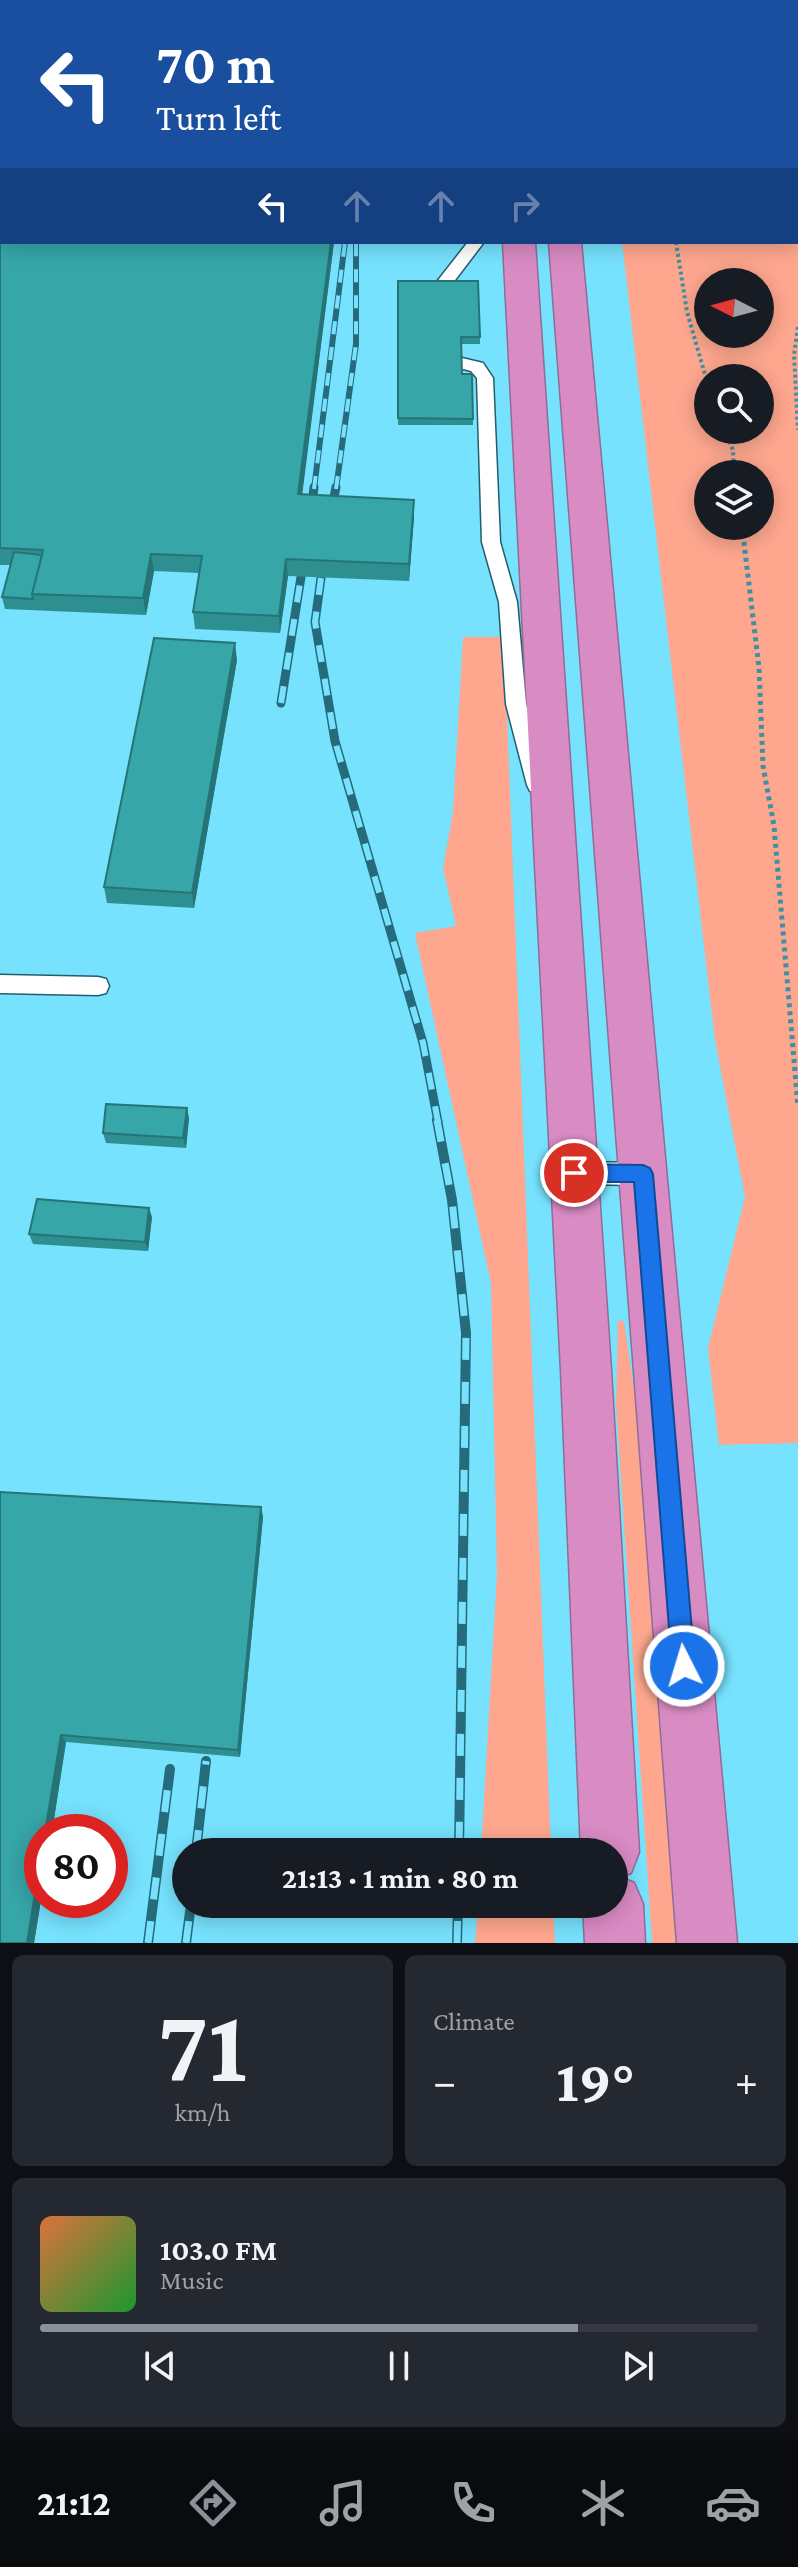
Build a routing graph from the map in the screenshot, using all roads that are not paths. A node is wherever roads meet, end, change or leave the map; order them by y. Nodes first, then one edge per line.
1 (475, 244) edge
2 (519, 244) edge
3 (565, 244) edge
4 (440, 288) edge
5 (462, 363) edge
6 (556, 859) junction
7 (0, 984) edge
8 (98, 986) dead end
9 (574, 1173) junction
10 (643, 1174) junction
11 (609, 1838) edge
12 (614, 1918) edge
13 (615, 1943) edge
14 (707, 1943) edge

1 - 4 lane
2 - 6 highway
3 - 10 highway
5 - 6 lane
6 - 9 highway
7 - 8 lane
9 - 10 lane
9 - 11 highway
10 - 14 highway
12 - 13 highway

